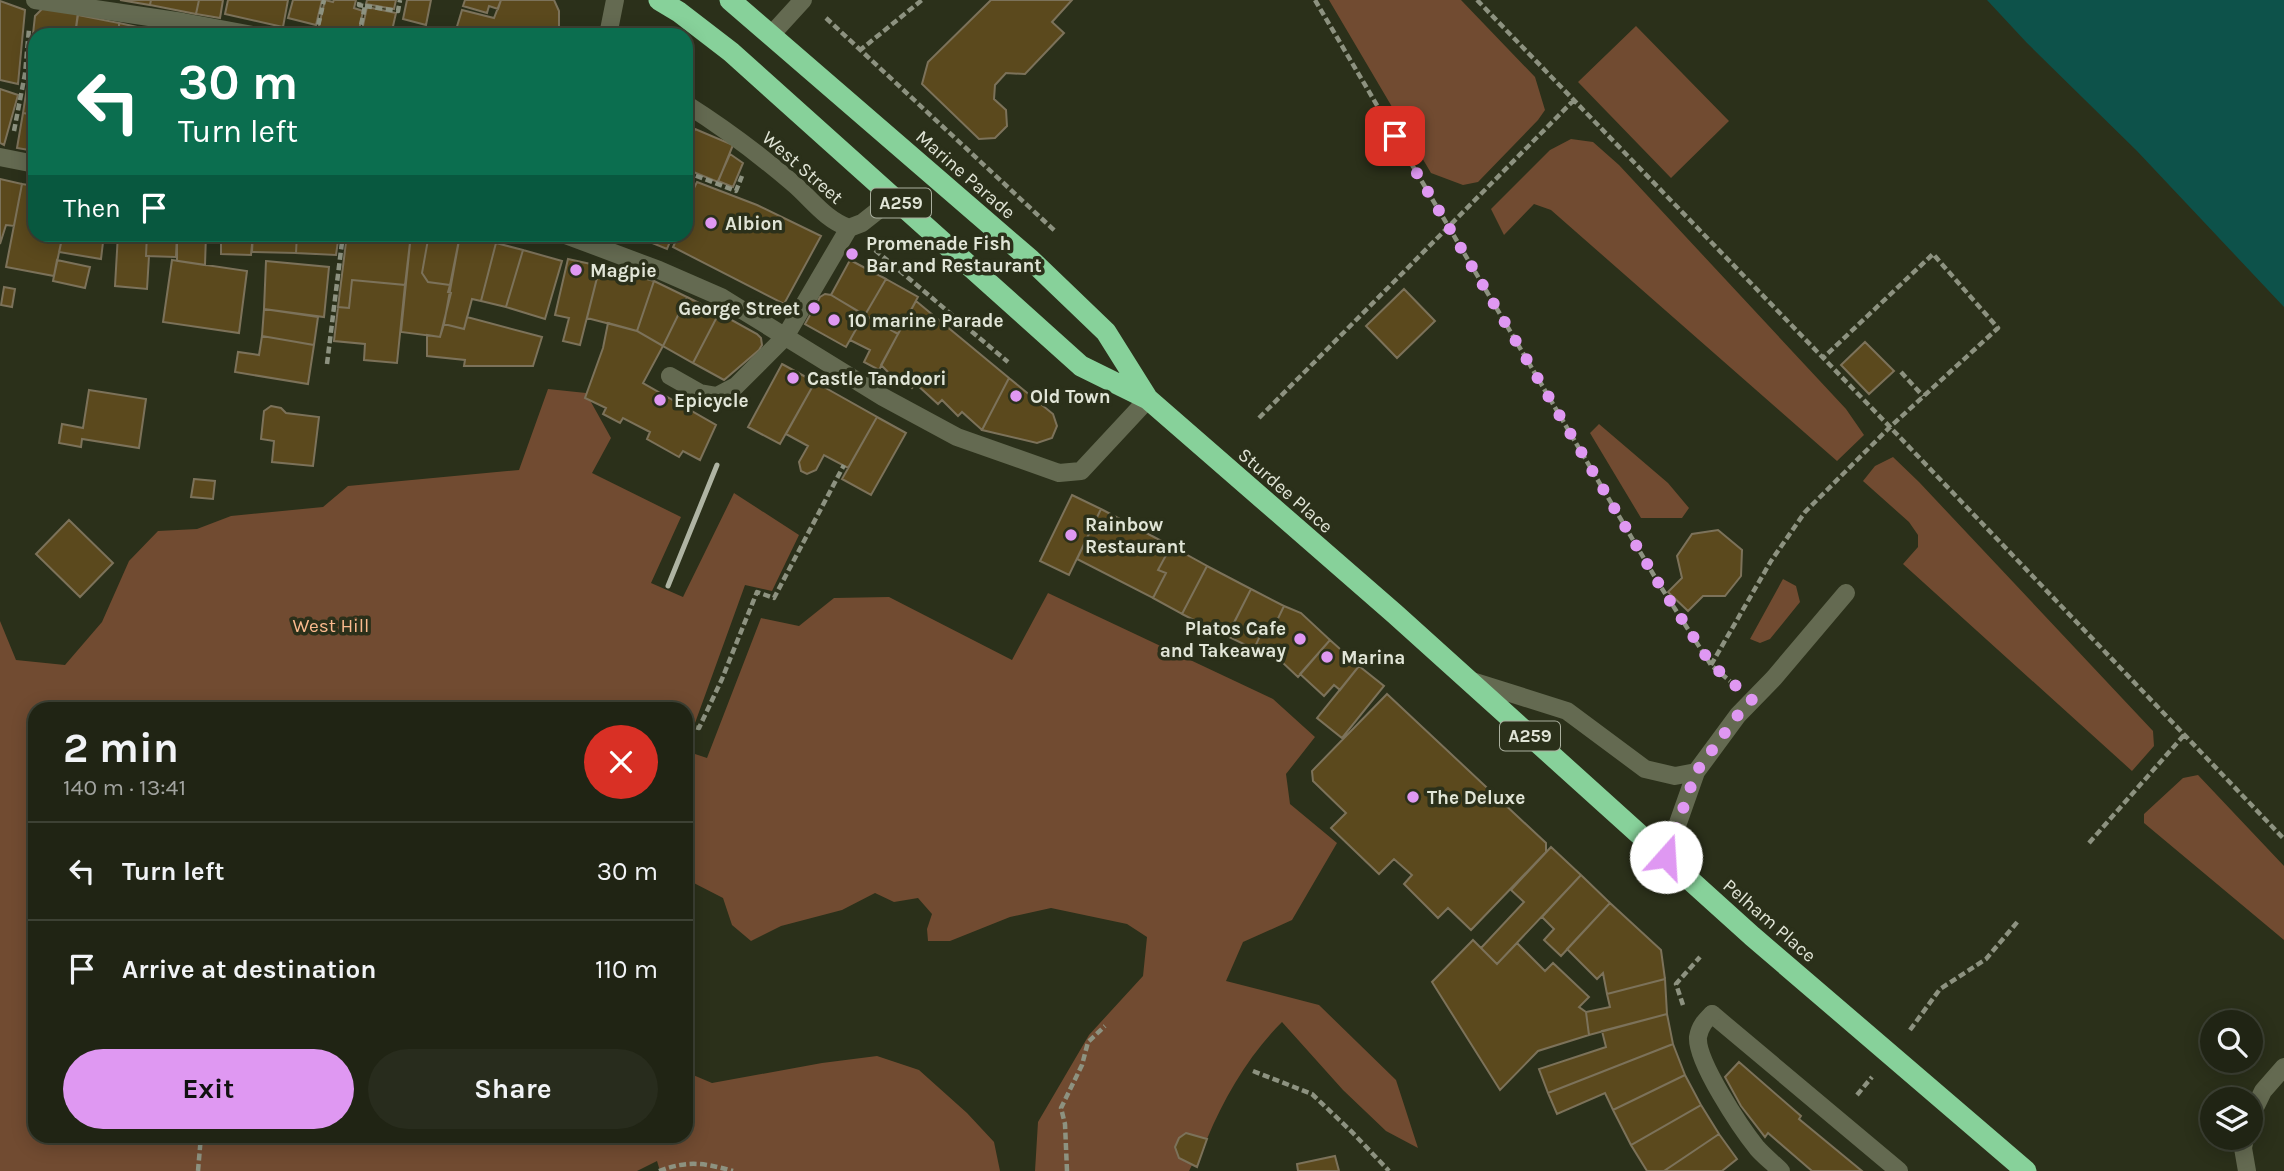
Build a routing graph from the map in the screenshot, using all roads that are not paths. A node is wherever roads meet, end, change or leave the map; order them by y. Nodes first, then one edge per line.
1 (35, 0) edge
2 (615, 0) edge
3 (659, 0) edge
4 (730, 0) edge
5 (803, 0) edge
6 (215, 28) edge
7 (609, 28) edge
8 (771, 36) junction
9 (693, 109) edge
10 (4, 158) edge
11 (28, 163) edge
12 (895, 197) junction
13 (849, 228) junction
14 (585, 242) edge
15 (785, 337) junction
16 (670, 376) dead end
17 (1148, 398) junction
18 (1846, 593) dead end
19 (1395, 614) joint
20 (1466, 679) junction
21 (1696, 772) junction
22 (1666, 857) junction
23 (2284, 1067) edge
24 (2263, 1091) edge
25 (2243, 1150) edge
26 (1781, 1171) edge
27 (1899, 1171) edge
28 (2026, 1171) edge
29 (2247, 1171) edge

1 - 6 street
2 - 7 street
3 - 12 highway, A259
4 - 8 highway, Marine Parade / A259
5 - 8 street
8 - 17 highway, Marine Parade / A259
9 - 13 street, West Street
10 - 11 street
12 - 13 street, West Street
12 - 17 highway, A259
13 - 15 street
14 - 15 street
15 - 16 street
15 - 17 street
17 - 19 highway, Sturdee Place / A259
18 - 21 street
19 - 20 highway, Pelham Place / A259
20 - 21 street
20 - 22 highway, Pelham Place / A259
21 - 22 street
22 - 28 highway, Pelham Place / A259
23 - 24 street
25 - 29 street
26 - 27 street

